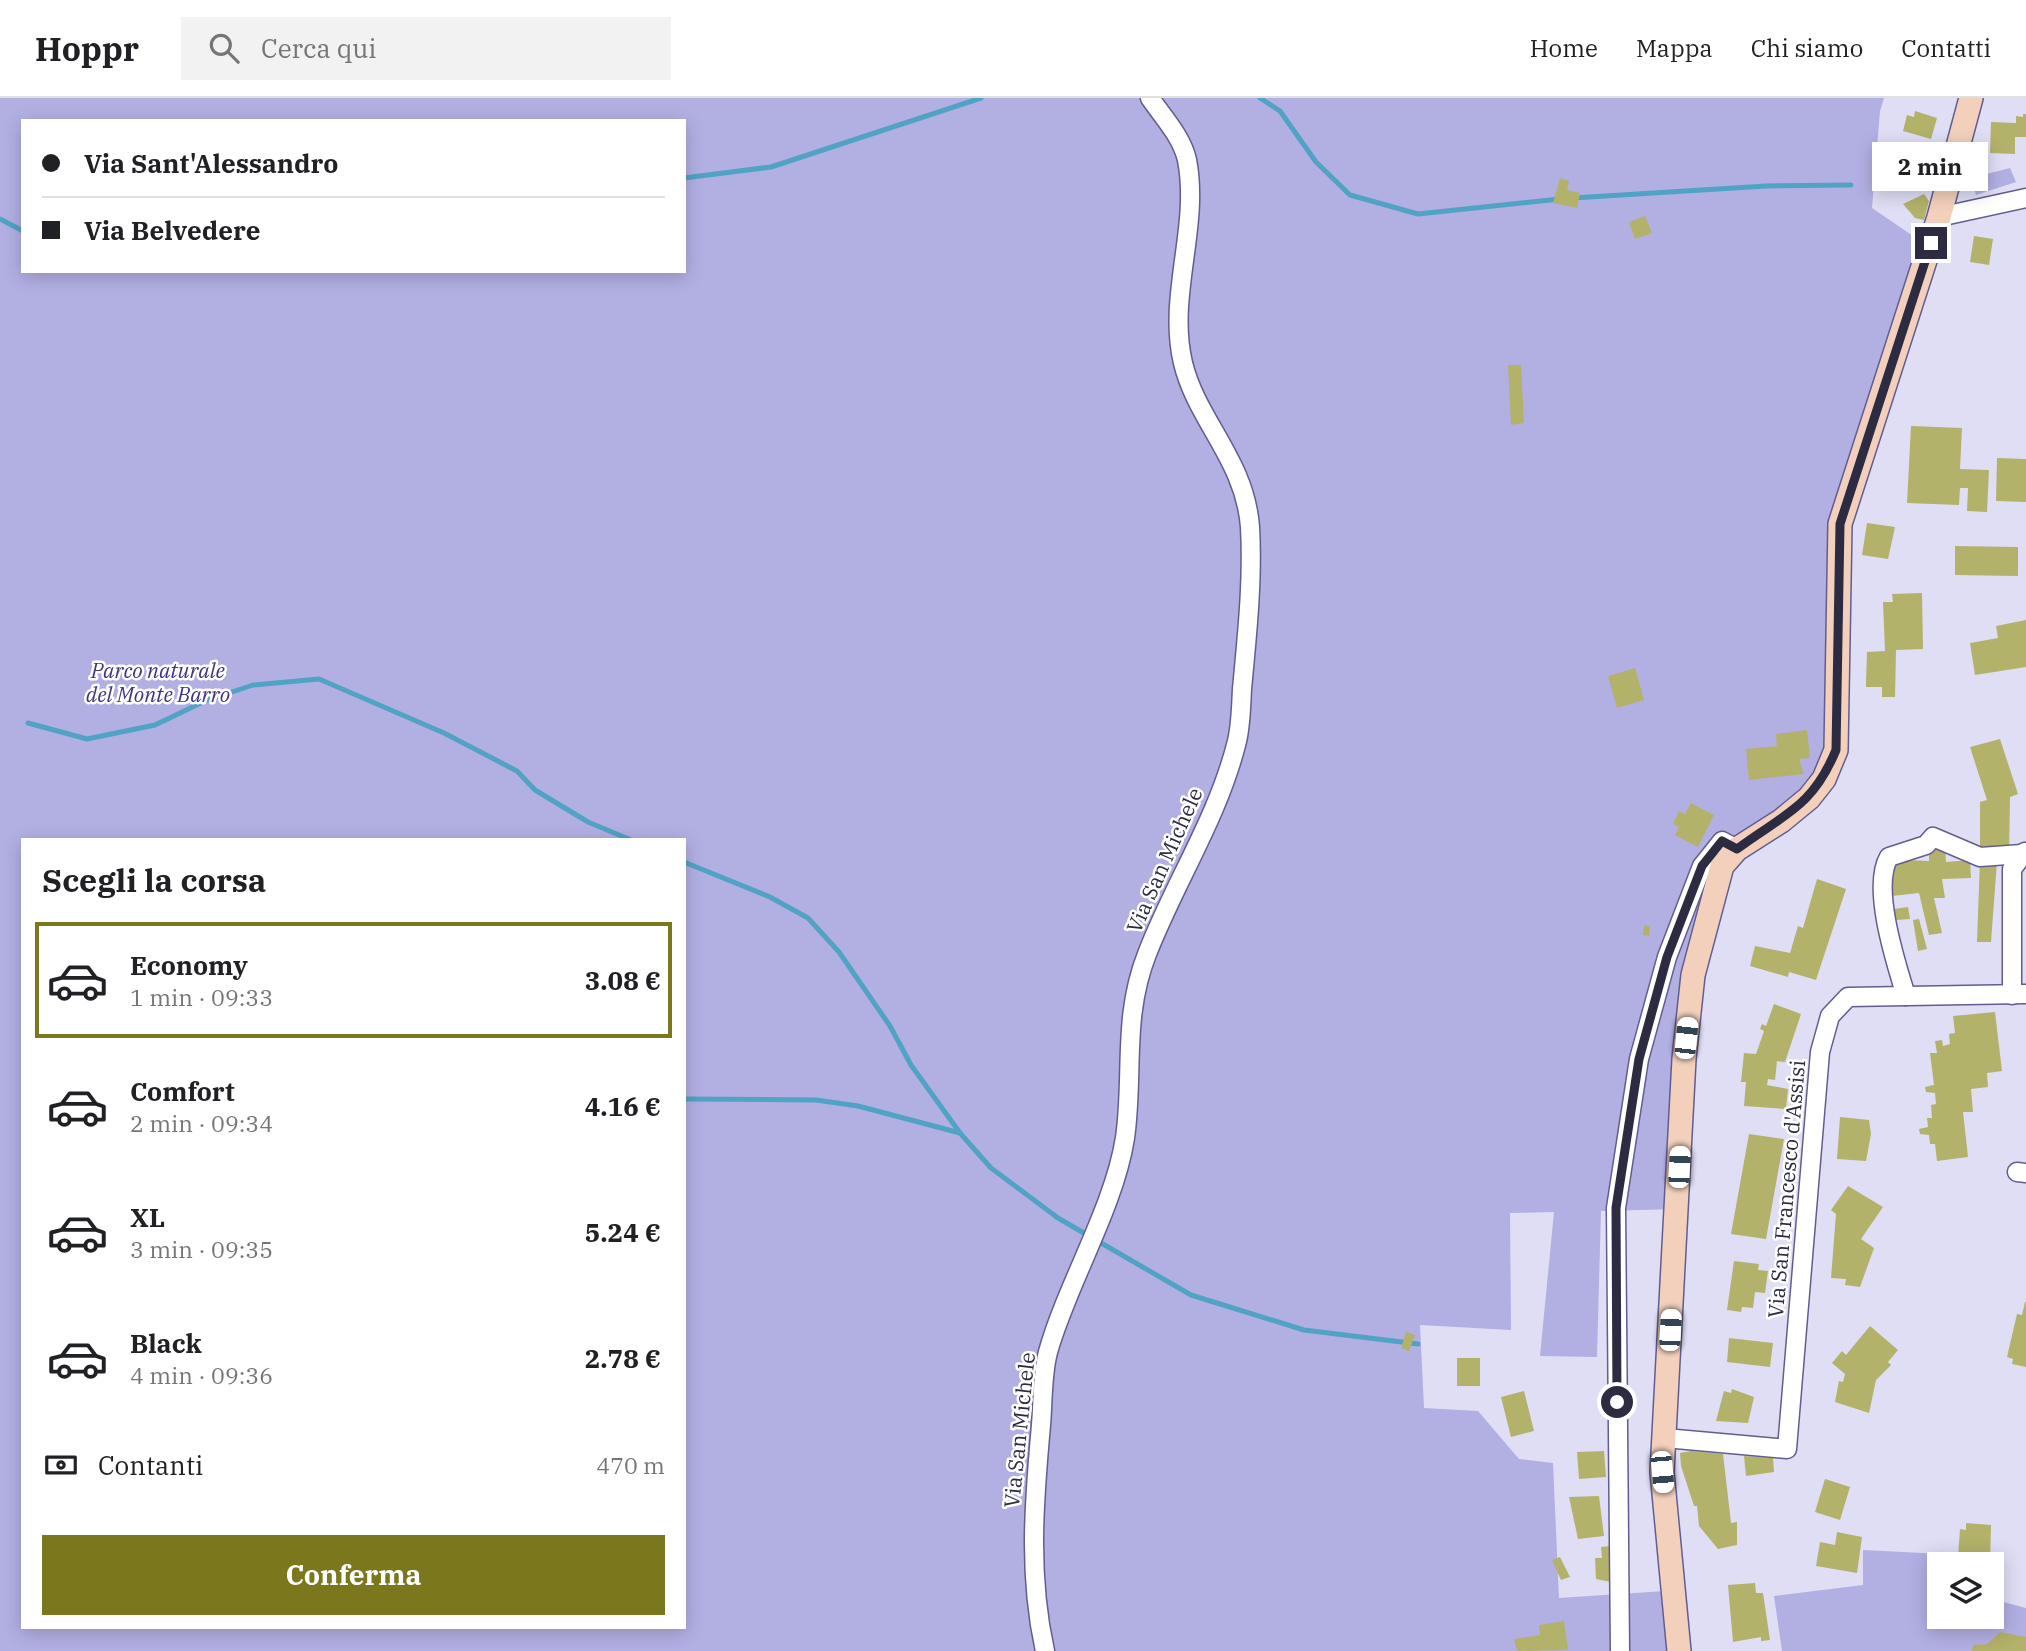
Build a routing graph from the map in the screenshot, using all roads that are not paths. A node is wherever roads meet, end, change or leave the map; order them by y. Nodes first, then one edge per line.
1 (1150, 98) edge
2 (1971, 98) edge
3 (2026, 198) edge
4 (1940, 217) junction
5 (1737, 849) junction
6 (2024, 853) edge
7 (2019, 994) edge
8 (1906, 996) junction
9 (1665, 1438) junction
10 (1045, 1651) edge
11 (1619, 1651) edge
12 (1679, 1651) edge

1 - 10 street, Via San Michele
2 - 4 main road
3 - 4 street
4 - 5 main road
5 - 9 main road
5 - 11 street
6 - 7 street
6 - 8 street
7 - 8 street, Via San Francesco d'Assisi
8 - 9 street, Via San Francesco d'Assisi
9 - 12 main road

